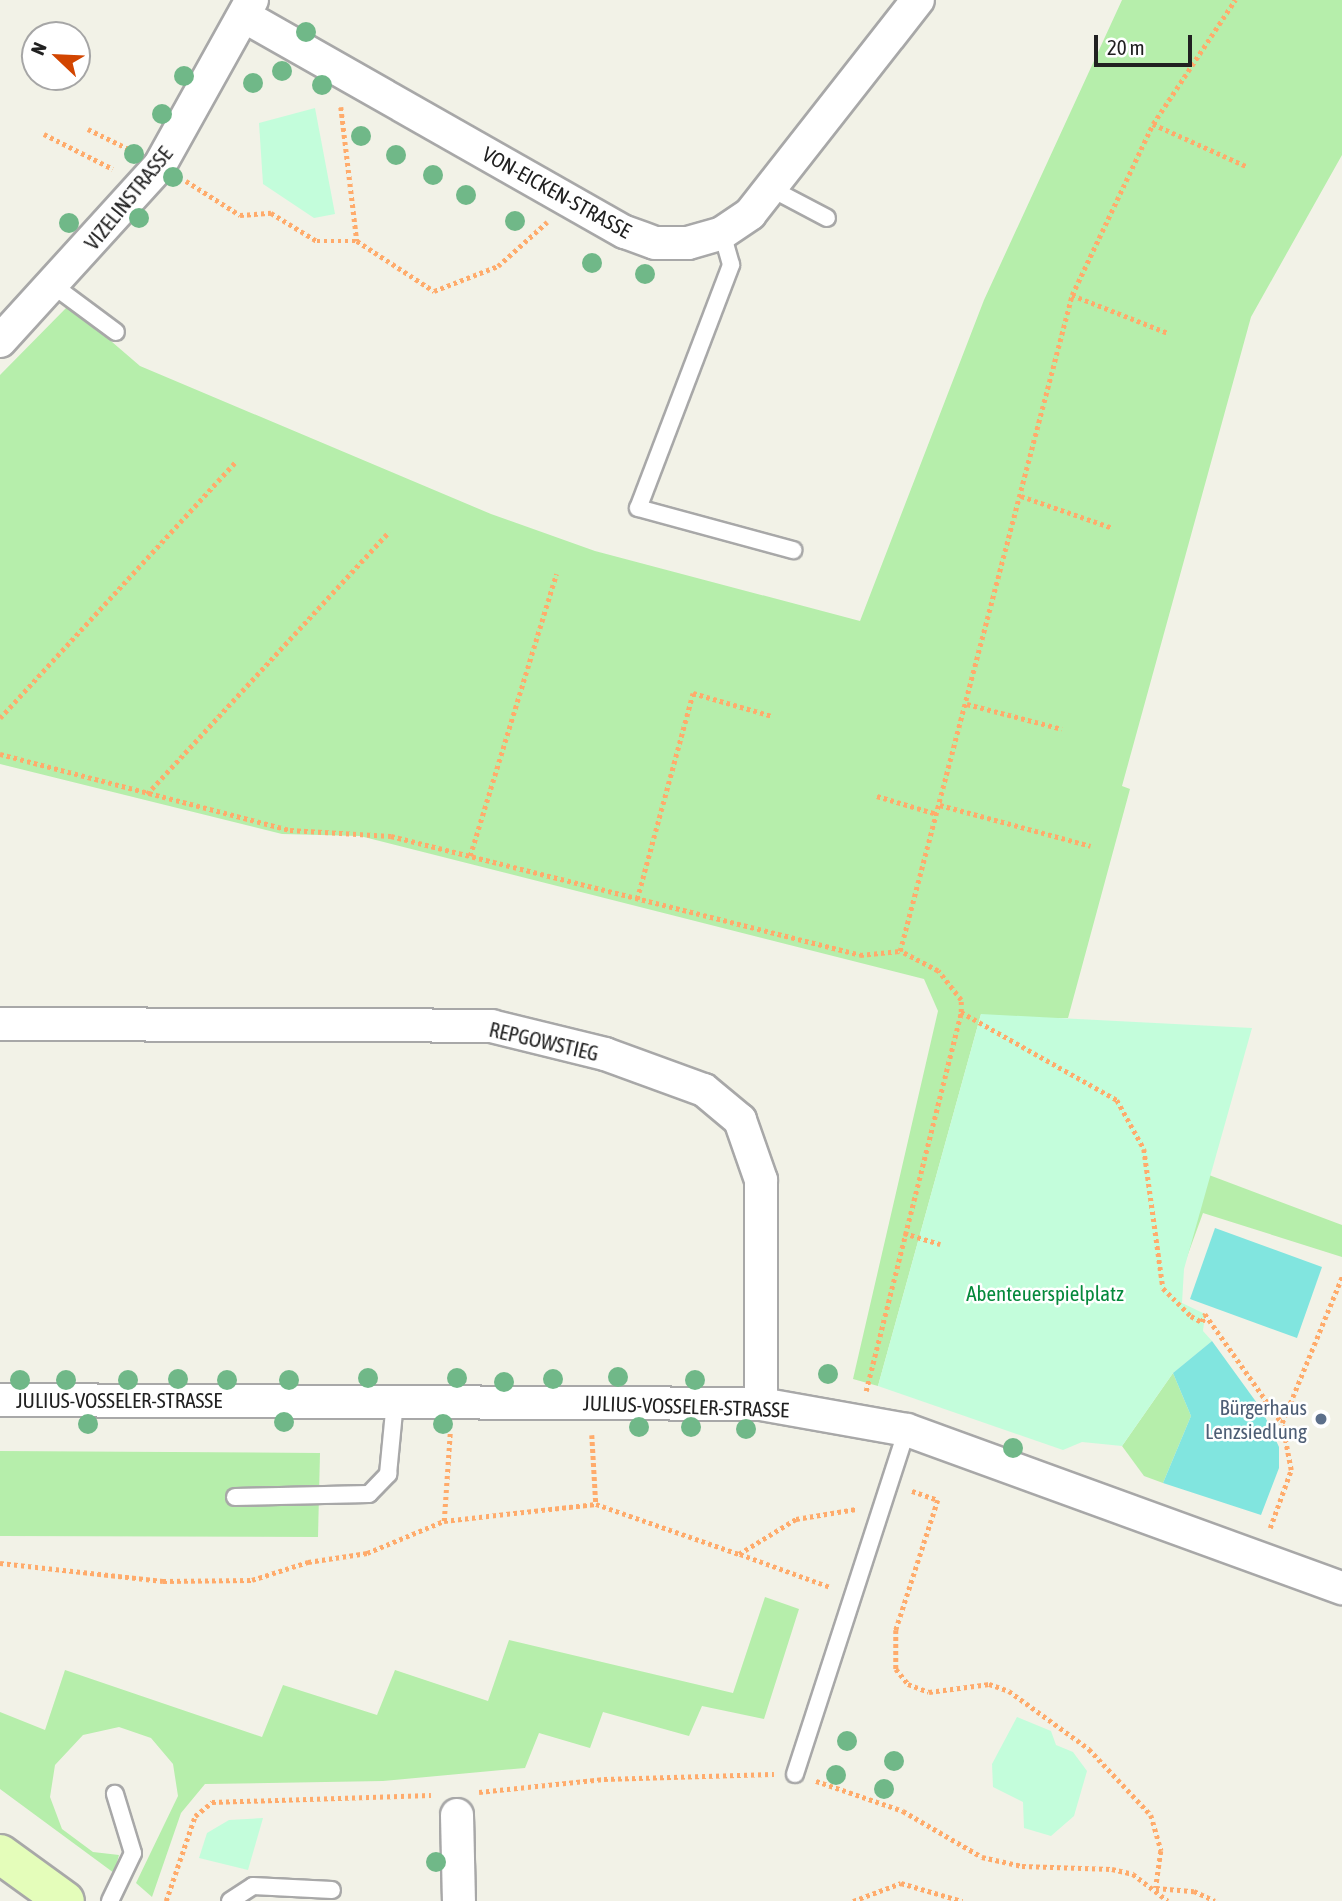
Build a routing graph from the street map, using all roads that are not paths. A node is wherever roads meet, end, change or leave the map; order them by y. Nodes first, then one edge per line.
1 (918, 0) edge
2 (248, 8) edge
3 (772, 189) junction
4 (827, 218) dead end
5 (722, 233) junction
6 (54, 286) junction
7 (116, 332) dead end
8 (0, 341) edge
9 (793, 550) dead end
10 (0, 1024) edge
11 (0, 1400) edge
12 (395, 1401) junction
13 (761, 1404) junction
14 (907, 1430) junction
15 (235, 1497) dead end
16 (1342, 1588) edge
17 (795, 1774) road end
18 (115, 1794) dead end
19 (457, 1815) dead end
20 (0, 1854) edge
21 (332, 1890) dead end
22 (65, 1901) edge
23 (110, 1901) edge
24 (230, 1901) edge
25 (459, 1901) edge

1 - 3 street, VON-EICKEN-STRASSE
2 - 5 street, VON-EICKEN-STRASSE
2 - 6 street, VIZELINSTRASSE
3 - 4 lane
3 - 5 street, VON-EICKEN-STRASSE
5 - 9 lane
6 - 7 lane
6 - 8 street, VIZELINSTRASSE
10 - 13 street, REPGOWSTIEG
11 - 12 street, JULIUS-VOSSELER-STRASSE
12 - 13 street, JULIUS-VOSSELER-STRASSE
12 - 15 lane
13 - 14 street, JULIUS-VOSSELER-STRASSE
14 - 16 street, JULIUS-VOSSELER-STRASSE
14 - 17 lane
18 - 23 lane
19 - 25 street
20 - 22 street
21 - 24 lane

